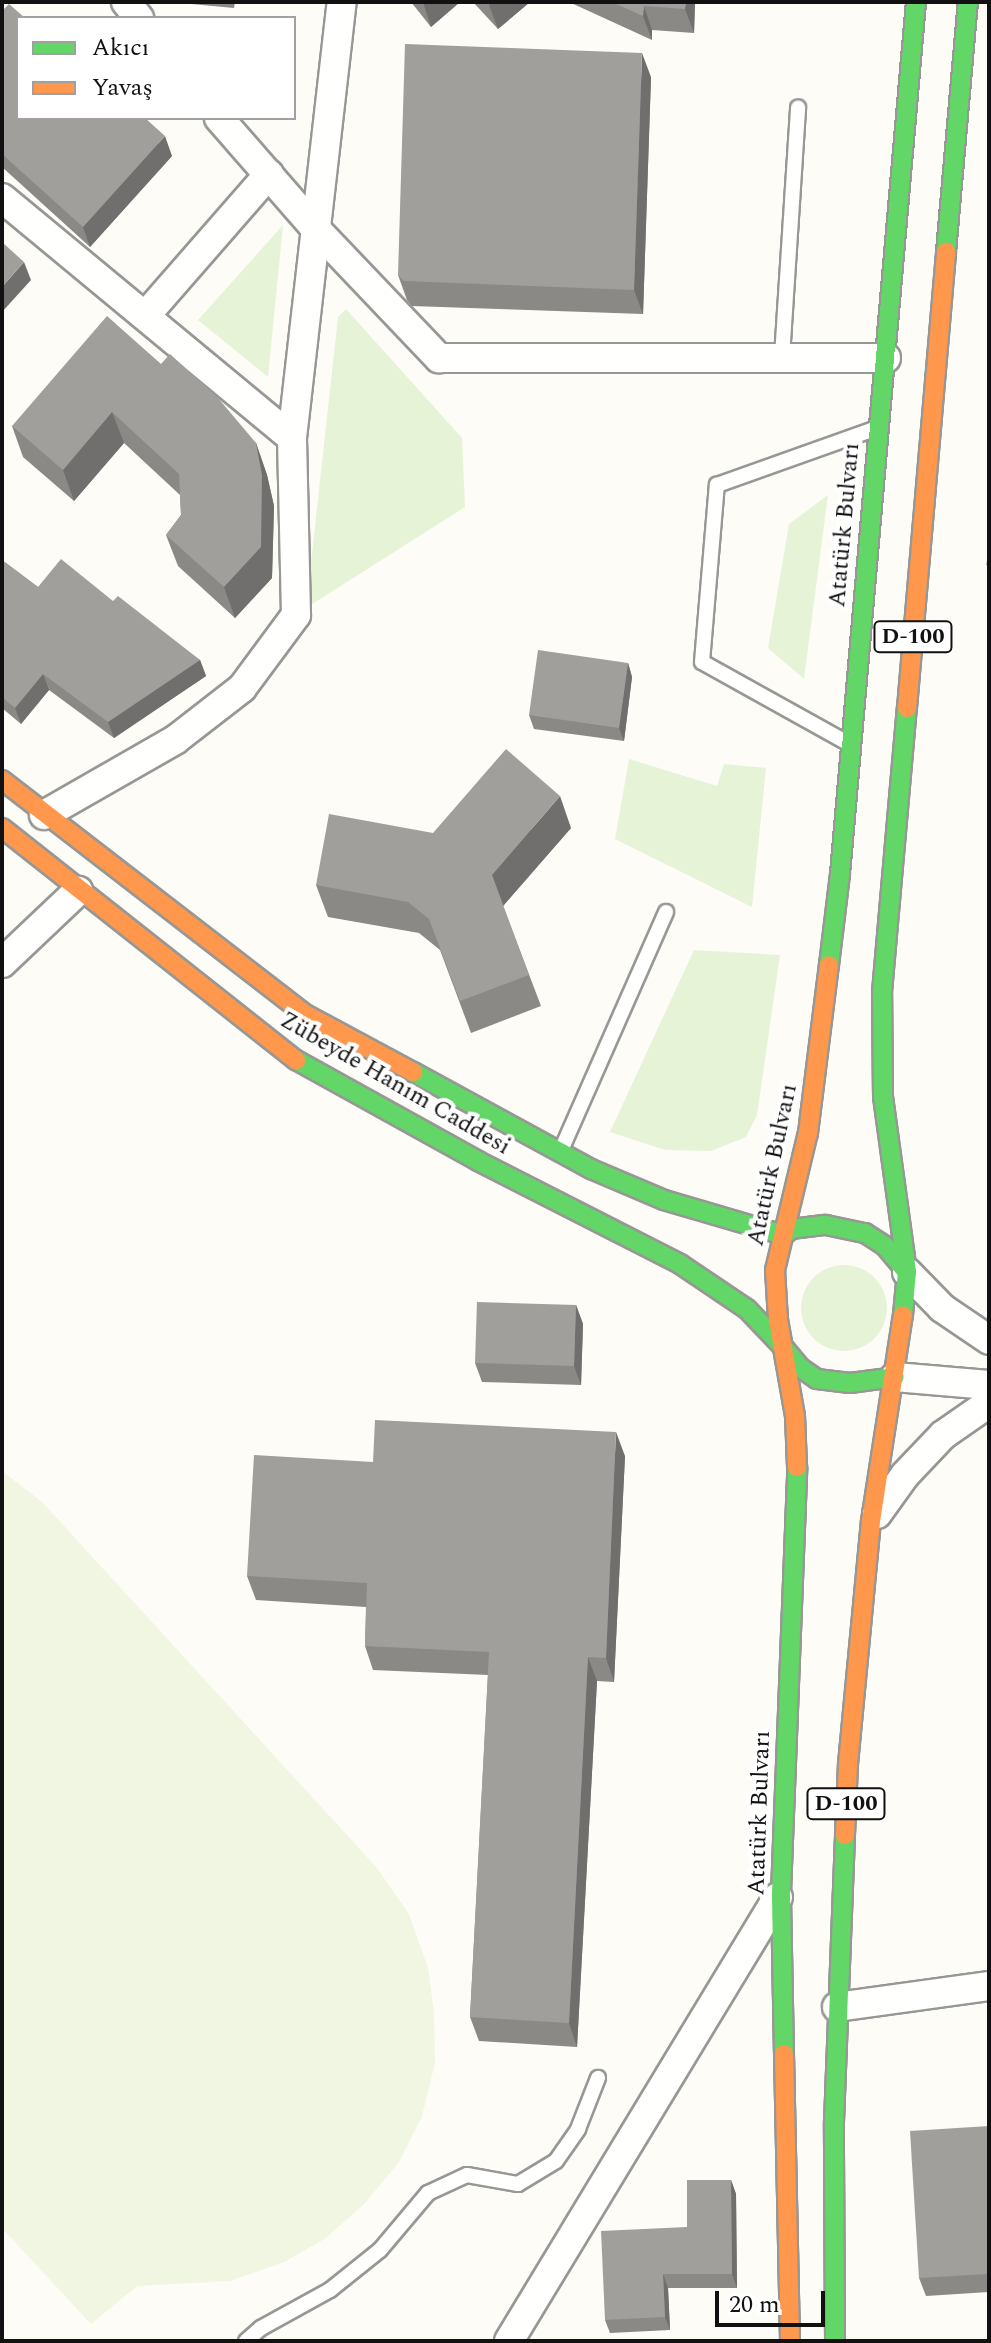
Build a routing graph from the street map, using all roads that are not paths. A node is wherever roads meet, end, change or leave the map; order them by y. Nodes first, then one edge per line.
1 (342, 2) edge
2 (916, 2) edge
3 (968, 2) edge
4 (798, 108) dead end
5 (221, 120) edge
6 (269, 174) junction
7 (2, 198) edge
8 (315, 228) junction
9 (146, 315) junction
10 (782, 357) junction
11 (886, 358) junction
12 (878, 428) junction
13 (292, 438) junction
14 (850, 744) junction
15 (2, 780) edge
16 (44, 815) junction
17 (2, 828) edge
18 (78, 891) junction
19 (666, 912) dead end
20 (2, 963) edge
21 (560, 1152) junction
22 (784, 1235) junction
23 (907, 1272) junction
24 (989, 1340) edge
25 (784, 1348) junction
26 (895, 1377) junction
27 (989, 1385) edge
28 (989, 1403) edge
29 (871, 1521) junction
30 (781, 1893) junction
31 (989, 1986) edge
32 (837, 2007) junction
33 (598, 2078) dead end
34 (246, 2341) edge
35 (509, 2341) edge
36 (790, 2341) edge
37 (835, 2341) edge

1 - 8 street
2 - 11 main road, Atatürk Bulvarı / D-100
3 - 23 main road, D-100
4 - 10 lane
5 - 6 street
6 - 8 street
6 - 9 street
7 - 9 street
8 - 10 street
8 - 13 street
9 - 13 street
10 - 11 street
11 - 12 main road, Atatürk Bulvarı / D-100
12 - 14 main road, Atatürk Bulvarı / D-100
12 - 14 lane
13 - 16 street
14 - 22 main road, Atatürk Bulvarı / D-100
15 - 16 main road, Zübeyde Hanım Caddesi
16 - 21 main road, Zübeyde Hanım Caddesi
17 - 18 main road, Zübeyde Hanım Caddesi
18 - 20 street
18 - 25 main road, Zübeyde Hanım Caddesi
19 - 21 lane
21 - 22 main road, Zübeyde Hanım Caddesi
22 - 23 main road
22 - 25 main road, Atatürk Bulvarı / D-100
23 - 24 street
23 - 26 main road, D-100
25 - 26 main road
25 - 30 main road, Atatürk Bulvarı / D-100
26 - 27 street
26 - 29 main road, D-100
28 - 29 street
29 - 32 main road, D-100
30 - 35 street
30 - 36 main road, Atatürk Bulvarı / D-100
31 - 32 street
32 - 37 main road, D-100
33 - 34 lane

